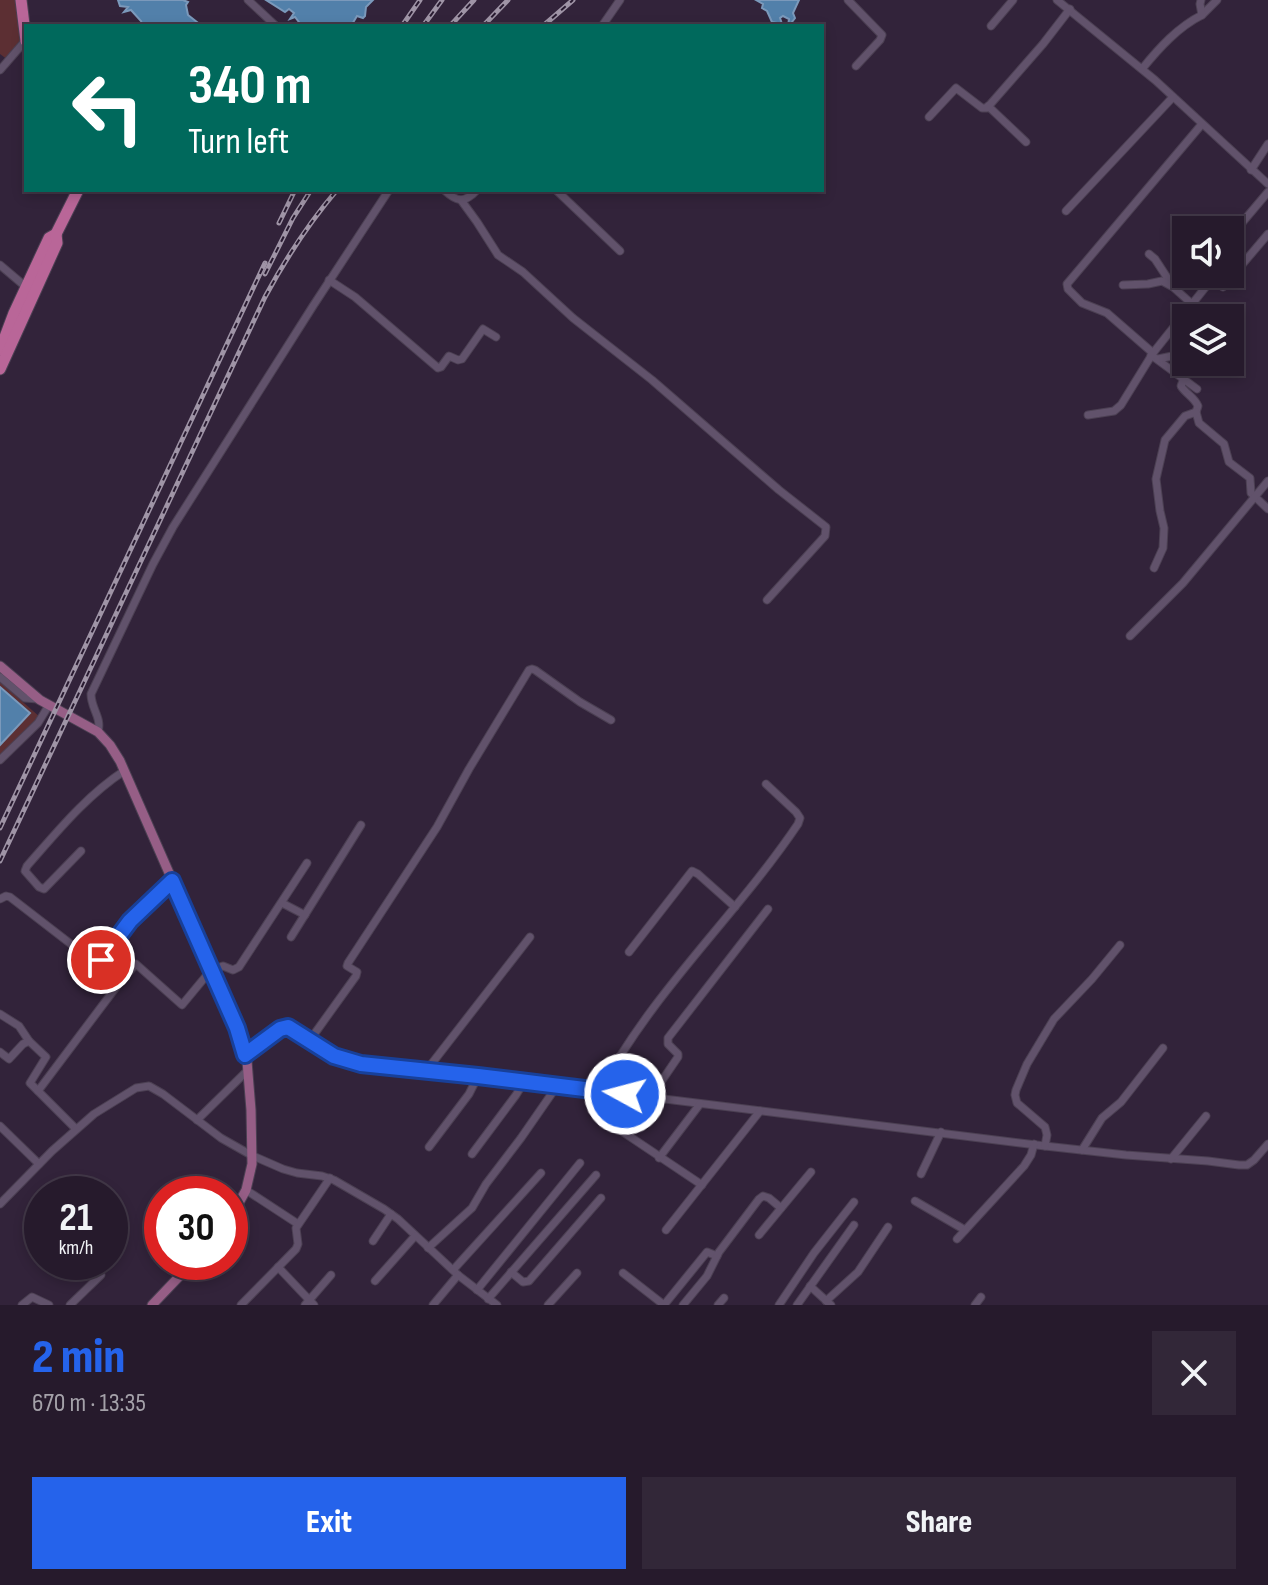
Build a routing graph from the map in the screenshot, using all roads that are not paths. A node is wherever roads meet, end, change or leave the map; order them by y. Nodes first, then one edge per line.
1 (21, 0) edge
2 (248, 0) edge
3 (620, 0) edge
4 (848, 0) edge
5 (1013, 0) edge
6 (1057, 0) edge
7 (1201, 0) edge
8 (1217, 0) edge
9 (1070, 9) junction
10 (1202, 15) junction
11 (24, 24) edge
12 (274, 24) edge
13 (603, 24) edge
14 (991, 26) dead end
15 (24, 42) edge
16 (856, 66) dead end
17 (1142, 69) junction
18 (0, 70) edge
19 (1173, 97) junction
20 (988, 106) junction
21 (929, 117) dead end
22 (1202, 124) junction
23 (1026, 142) dead end
24 (1268, 144) edge
25 (1251, 170) junction
26 (1268, 184) edge
27 (77, 192) edge
28 (388, 192) edge
29 (446, 192) edge
30 (558, 192) edge
31 (474, 193) edge
32 (1268, 193) edge
33 (461, 200) junction
34 (1066, 211) dead end
35 (1244, 221) edge
36 (56, 234) junction
37 (1268, 234) edge
38 (620, 251) dead end
39 (1149, 254) dead end
40 (1244, 262) edge
41 (0, 265) edge
42 (329, 280) junction
43 (1123, 285) dead end
44 (1172, 285) edge
45 (1172, 286) edge
46 (26, 287) junction
47 (1174, 288) edge
48 (1205, 288) edge
49 (1192, 304) joint
50 (1172, 330) edge
51 (496, 337) dead end
52 (0, 350) edge
53 (1154, 355) junction
54 (1172, 355) edge
55 (0, 369) edge
56 (1182, 378) junction
57 (1197, 389) dead end
58 (1196, 412) junction
59 (1088, 415) dead end
60 (1268, 481) edge
61 (1255, 496) junction
62 (1268, 509) edge
63 (1154, 568) dead end
64 (767, 600) dead end
65 (1130, 636) dead end
66 (0, 666) edge
67 (0, 677) edge
68 (45, 702) junction
69 (611, 720) dead end
70 (98, 732) junction
71 (0, 760) edge
72 (124, 771) junction
73 (766, 784) dead end
74 (361, 825) dead end
75 (81, 851) dead end
76 (307, 863) dead end
77 (172, 881) junction
78 (0, 899) edge
79 (282, 903) junction
80 (735, 907) junction
81 (768, 909) dead end
82 (305, 915) junction
83 (291, 937) dead end
84 (530, 937) dead end
85 (1120, 945) dead end
86 (629, 952) dead end
87 (101, 960) dead end
88 (211, 970) junction
89 (120, 982) junction
90 (0, 1014) edge
91 (310, 1040) junction
92 (29, 1041) junction
93 (1163, 1048) dead end
94 (0, 1052) edge
95 (245, 1055) junction
96 (247, 1071) junction
97 (426, 1071) junction
98 (478, 1076) junction
99 (524, 1082) junction
100 (557, 1086) junction
101 (38, 1091) junction
102 (600, 1091) junction
103 (650, 1098) junction
104 (700, 1104) junction
105 (760, 1111) junction
106 (1206, 1116) dead end
107 (197, 1120) junction
108 (0, 1126) edge
109 (76, 1129) junction
110 (623, 1132) dead end
111 (941, 1132) junction
112 (1034, 1144) junction
113 (1268, 1144) edge
114 (1045, 1146) junction
115 (429, 1147) dead end
116 (1082, 1150) junction
117 (472, 1154) dead end
118 (251, 1155) junction
119 (659, 1158) junction
120 (1171, 1159) junction
121 (580, 1163) dead end
122 (39, 1164) junction
123 (811, 1172) dead end
124 (541, 1173) dead end
125 (921, 1174) dead end
126 (596, 1175) dead end
127 (330, 1178) junction
128 (248, 1181) edge
129 (702, 1185) junction
130 (248, 1191) edge
131 (601, 1198) dead end
132 (915, 1201) dead end
133 (854, 1202) dead end
134 (0, 1204) edge
135 (781, 1208) junction
136 (391, 1214) junction
137 (298, 1224) junction
138 (854, 1225) dead end
139 (888, 1227) dead end
140 (666, 1230) dead end
141 (965, 1230) junction
142 (759, 1235) dead end
143 (415, 1236) junction
144 (957, 1239) dead end
145 (373, 1241) dead end
146 (428, 1248) junction
147 (717, 1256) junction
148 (278, 1267) junction
149 (455, 1272) junction
150 (511, 1272) junction
151 (577, 1273) dead end
152 (623, 1273) dead end
153 (331, 1275) dead end
154 (96, 1280) edge
155 (176, 1280) edge
156 (375, 1281) dead end
157 (810, 1286) junction
158 (477, 1290) junction
159 (981, 1297) dead end
160 (724, 1298) dead end
161 (488, 1299) junction
162 (310, 1303) edge
163 (828, 1303) edge
164 (22, 1305) edge
165 (49, 1305) edge
166 (70, 1305) edge
167 (152, 1305) edge
168 (241, 1305) edge
169 (433, 1305) edge
170 (497, 1305) edge
171 (548, 1305) edge
172 (664, 1305) edge
173 (683, 1305) edge
174 (718, 1305) edge
175 (779, 1305) edge
176 (797, 1305) edge
177 (975, 1305) edge

1 - 11 highway
2 - 12 street
3 - 13 street
4 - 16 street
5 - 14 street
6 - 9 street
7 - 10 street
8 - 10 street
9 - 17 street
9 - 20 street
10 - 17 street
15 - 18 street
17 - 19 street
19 - 22 street
19 - 34 street
20 - 21 street
20 - 23 street
22 - 25 street
22 - 53 street
24 - 25 street
25 - 26 street
27 - 36 highway
28 - 42 street
29 - 33 street
30 - 38 street
31 - 33 street
32 - 35 street
33 - 64 street
36 - 46 highway
36 - 55 highway
37 - 40 street
39 - 44 street
41 - 46 street
42 - 51 street
42 - 70 street
43 - 45 street
46 - 52 highway
47 - 49 street
48 - 49 street
50 - 53 street
53 - 54 street
53 - 56 street
53 - 59 street
56 - 57 street
56 - 58 street
58 - 61 street
58 - 63 street
60 - 61 street
61 - 62 street
61 - 65 street
66 - 68 main road
67 - 68 street
68 - 70 main road
68 - 71 street
69 - 91 street
70 - 72 main road
72 - 75 street
72 - 77 main road
73 - 80 street
74 - 82 street
76 - 79 street
77 - 87 street
77 - 88 main road
78 - 89 street
79 - 82 street
79 - 88 street
80 - 86 street
80 - 102 street
81 - 103 street
82 - 83 street
84 - 97 street
85 - 114 street
88 - 89 street
88 - 95 main road
89 - 101 street
90 - 92 street
91 - 95 street
91 - 97 street
92 - 94 street
92 - 101 street
93 - 116 street
95 - 96 main road
96 - 107 street
96 - 118 main road
97 - 98 street
98 - 99 street
98 - 115 street
99 - 100 street
99 - 117 street
100 - 102 street
100 - 146 street
101 - 109 street
102 - 103 street
103 - 104 street
104 - 105 street
104 - 119 street
105 - 111 street
105 - 129 street
106 - 120 street
107 - 109 street
107 - 118 street
108 - 122 street
109 - 122 street
110 - 119 street
111 - 112 street
111 - 125 street
112 - 114 street
112 - 141 street
113 - 120 street
114 - 116 street
116 - 120 street
118 - 127 street
118 - 128 main road
119 - 129 street
121 - 158 street
122 - 134 street
123 - 135 street
124 - 149 street
126 - 150 street
127 - 136 street
127 - 137 street
129 - 140 street
130 - 137 street
131 - 150 street
132 - 141 street
133 - 175 street
135 - 142 street
135 - 147 street
136 - 143 street
136 - 145 street
137 - 148 street
138 - 157 street
139 - 163 street
141 - 144 street
143 - 146 street
143 - 156 street
146 - 149 street
147 - 172 street
147 - 173 street
148 - 162 street
148 - 168 street
149 - 158 street
149 - 169 street
150 - 161 street
151 - 171 street
152 - 172 street
153 - 162 street
154 - 166 street
155 - 167 main road
157 - 163 street
157 - 176 street
158 - 161 street
159 - 177 street
160 - 174 street
161 - 170 street
164 - 165 street

